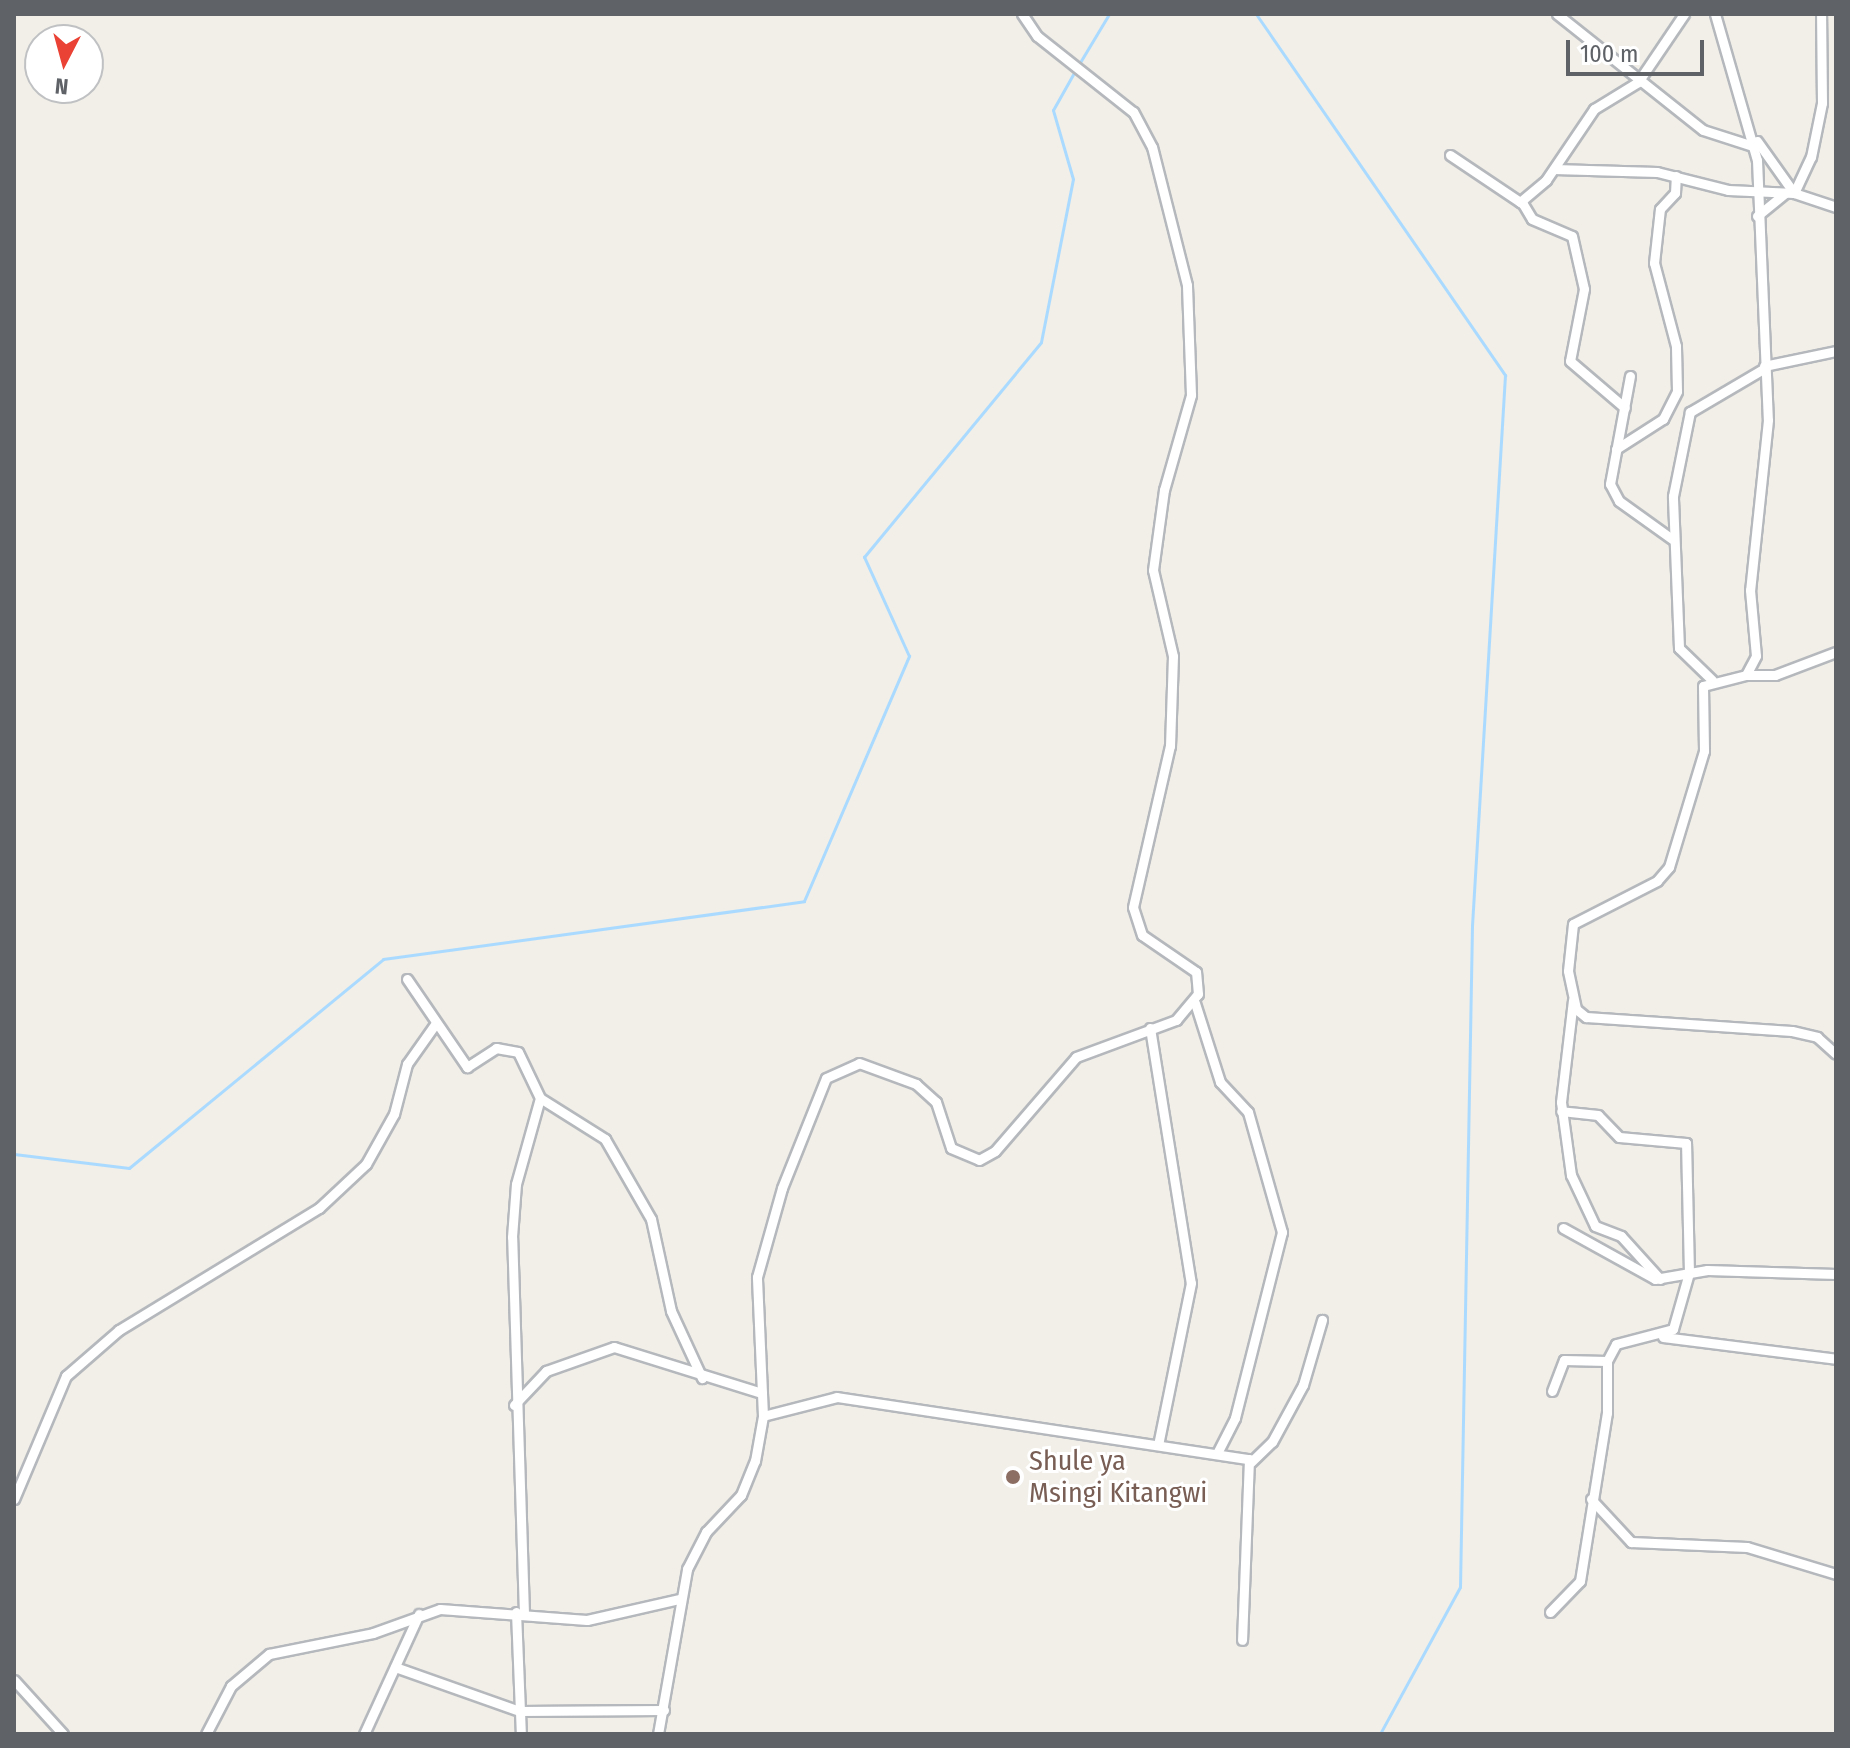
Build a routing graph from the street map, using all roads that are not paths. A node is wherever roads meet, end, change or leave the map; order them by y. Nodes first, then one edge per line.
1 (1022, 14) edge
2 (1557, 14) edge
3 (1684, 14) edge
4 (1715, 14) edge
5 (1821, 14) edge
6 (1638, 82) junction
7 (1756, 142) junction
8 (1450, 155) dead end
9 (1554, 169) junction
10 (1676, 176) junction
11 (1757, 189) junction
12 (1790, 193) junction
13 (1520, 202) junction
14 (1836, 207) edge
15 (1755, 219) junction
16 (1836, 351) edge
17 (1764, 367) junction
18 (1630, 376) dead end
19 (1625, 408) junction
20 (1616, 449) junction
21 (1672, 539) junction
22 (1836, 652) edge
23 (1746, 675) junction
24 (1712, 680) junction
25 (407, 979) dead end
26 (1573, 1000) junction
27 (1195, 1003) junction
28 (436, 1023) junction
29 (1150, 1028) junction
30 (1836, 1054) edge
31 (540, 1098) junction
32 (1561, 1111) junction
33 (1563, 1228) dead end
34 (1689, 1273) junction
35 (1836, 1274) edge
36 (1660, 1279) junction
37 (1322, 1320) dead end
38 (1663, 1337) junction
39 (1836, 1359) edge
40 (1607, 1361) junction
41 (702, 1378) junction
42 (1552, 1391) dead end
43 (762, 1393) junction
44 (514, 1405) junction
45 (763, 1416) junction
46 (1158, 1445) junction
47 (1217, 1453) junction
48 (1251, 1462) junction
49 (14, 1499) edge
50 (1591, 1499) junction
51 (1836, 1574) edge
52 (679, 1599) junction
53 (1550, 1612) dead end
54 (520, 1613) junction
55 (419, 1614) junction
56 (1242, 1640) dead end
57 (395, 1667) junction
58 (14, 1680) edge
59 (664, 1710) junction
60 (519, 1711) junction
61 (63, 1734) edge
62 (206, 1734) edge
63 (364, 1734) edge
64 (521, 1734) edge
65 (658, 1734) edge

1 - 27 street
2 - 6 street
3 - 6 street
4 - 7 street
5 - 12 street
6 - 7 street
6 - 9 street
7 - 11 street
7 - 12 street
8 - 13 street
9 - 10 street
9 - 13 street
10 - 11 street
10 - 20 street
11 - 12 street
11 - 15 street
12 - 14 street
12 - 15 street
13 - 19 street
15 - 17 street
16 - 17 street
17 - 21 street
17 - 23 street
18 - 19 street
19 - 20 street
20 - 21 street
21 - 24 street
22 - 23 street
23 - 24 street
24 - 26 street
25 - 28 street
26 - 30 street
26 - 32 street
27 - 29 street
27 - 47 street
28 - 31 street
28 - 49 street
29 - 43 street
29 - 46 street
31 - 41 street
31 - 44 street
32 - 34 street
32 - 36 street
33 - 36 street
34 - 35 street
34 - 36 street
34 - 38 street
37 - 48 street
38 - 39 street
38 - 40 street
40 - 42 street
40 - 50 street
41 - 43 street
41 - 44 street
43 - 45 street
44 - 54 street
45 - 46 street
45 - 52 street
46 - 47 street
47 - 48 street
48 - 56 street
50 - 51 street
50 - 53 street
52 - 54 street
52 - 59 street
54 - 55 street
54 - 60 street
55 - 57 street
55 - 62 street
57 - 60 street
57 - 63 street
58 - 61 street
59 - 60 street
59 - 65 street
60 - 64 street

